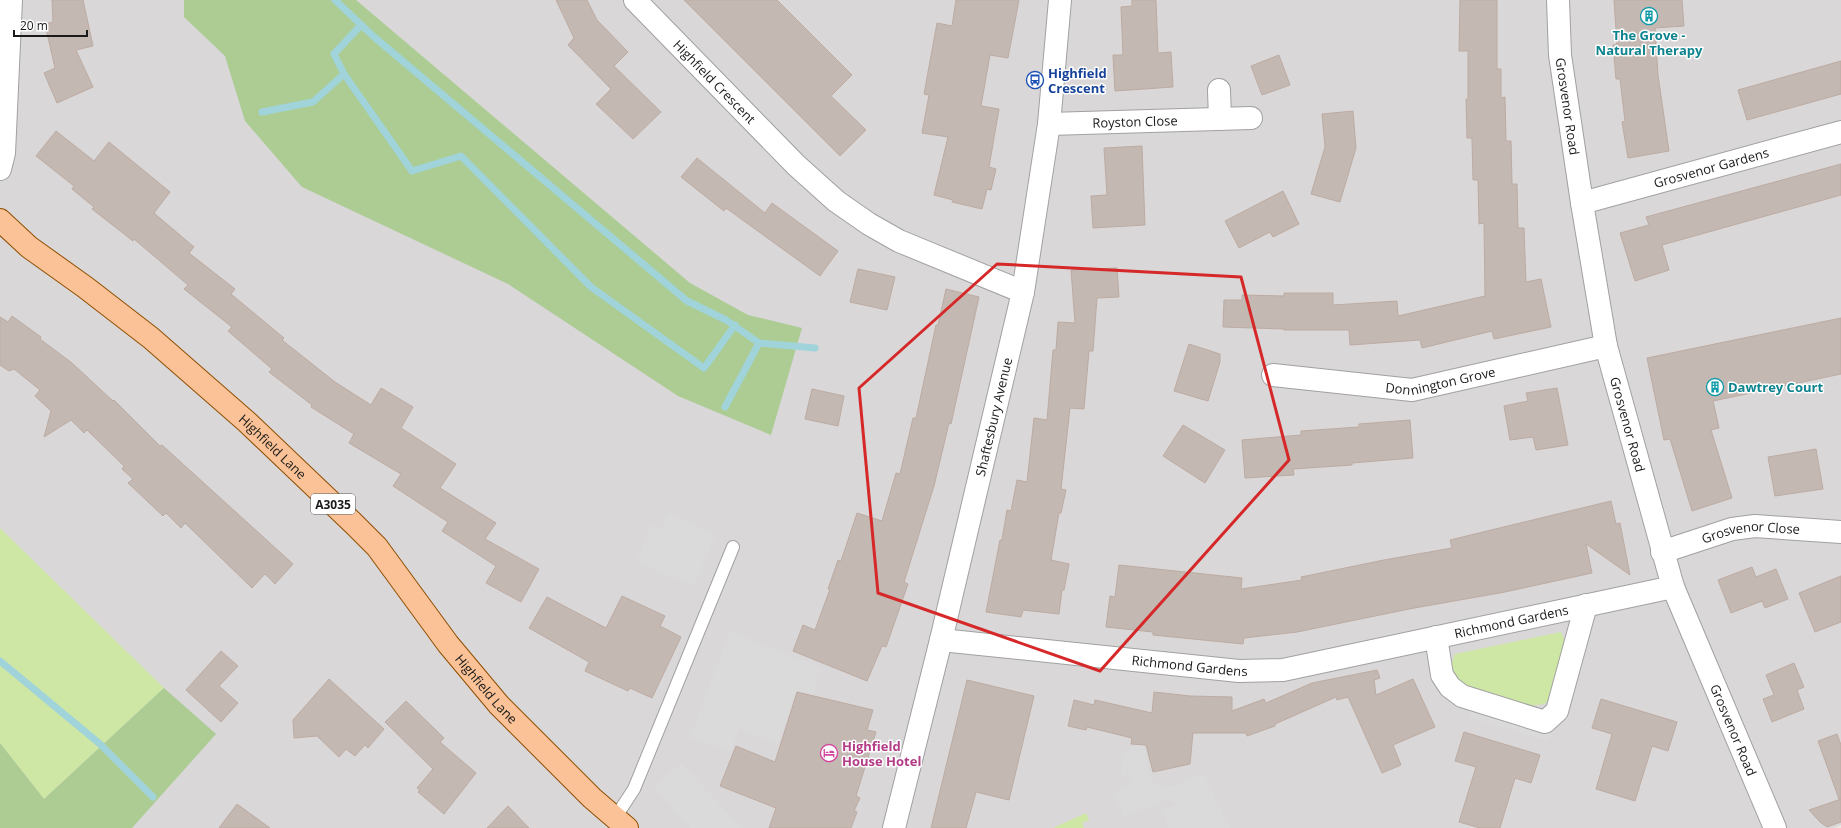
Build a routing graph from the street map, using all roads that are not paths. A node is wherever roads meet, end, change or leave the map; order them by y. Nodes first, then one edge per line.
1 (11, 0) edge
2 (635, 0) edge
3 (1060, 0) edge
4 (1558, 0) edge
5 (1219, 90) dead end
6 (1251, 118) dead end
7 (1220, 119) junction
8 (1049, 124) junction
9 (1841, 132) edge
10 (0, 169) edge
11 (1582, 203) junction
12 (0, 220) edge
13 (1023, 292) junction
14 (1606, 346) junction
15 (1273, 375) dead end
16 (1841, 532) edge
17 (733, 547) dead end
18 (1662, 552) junction
19 (1673, 587) junction
20 (1586, 605) junction
21 (1436, 638) junction
22 (941, 640) junction
23 (621, 823) edge
24 (894, 828) edge
25 (1775, 828) edge

1 - 10 street
2 - 13 street, Highfield Crescent
3 - 8 street, Shaftesbury Avenue
4 - 11 street, Grosvenor Road
5 - 7 street
6 - 7 street, Royston Close
7 - 8 street, Royston Close
8 - 13 street, Shaftesbury Avenue
9 - 11 street, Grosvenor Gardens
11 - 14 street, Grosvenor Road
12 - 23 main road, Highfield Lane / A3035
13 - 22 street, Shaftesbury Avenue
14 - 15 street, Donnington Grove
14 - 18 street, Grosvenor Road
16 - 18 street, Grosvenor Close
17 - 23 lane
18 - 19 street, Grosvenor Road
19 - 20 street, Richmond Gardens
19 - 25 street, Grosvenor Road
20 - 21 street, Richmond Gardens
20 - 21 street, Richmond Gardens
21 - 22 street, Richmond Gardens
22 - 24 street, Shaftesbury Avenue

